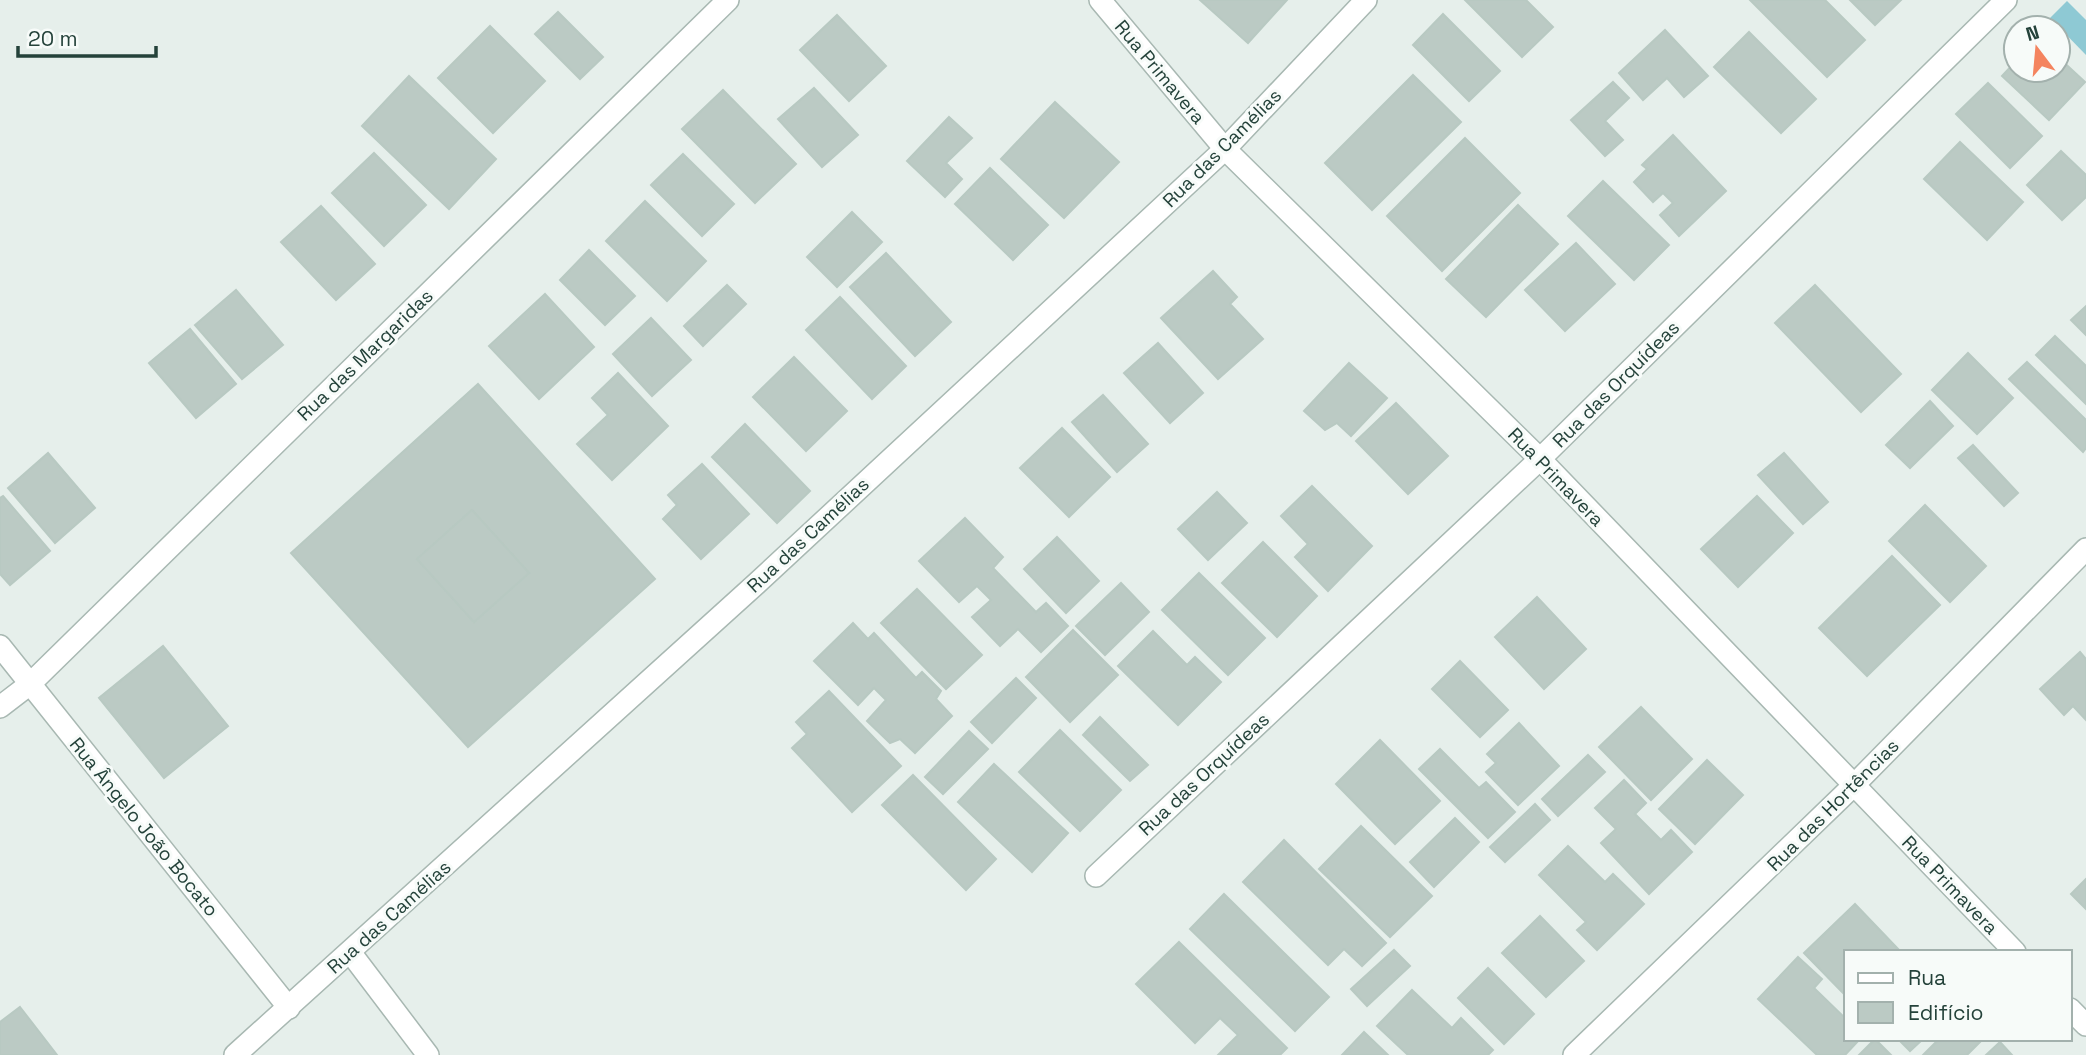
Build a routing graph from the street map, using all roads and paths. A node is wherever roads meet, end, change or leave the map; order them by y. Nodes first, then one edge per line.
1 (728, 0) edge
2 (1100, 0) edge
3 (1366, 0) edge
4 (2006, 0) edge
5 (1225, 149) junction
6 (1540, 459) junction
7 (2086, 549) edge
8 (0, 646) edge
9 (30, 684) junction
10 (0, 707) edge
11 (1853, 786) junction
12 (1096, 876) dead end
13 (2013, 950) edge
14 (350, 952) junction
15 (289, 1008) junction
16 (2072, 1011) edge
17 (2086, 1025) edge
18 (234, 1055) edge
19 (428, 1055) edge
20 (1574, 1055) edge

1 - 9 street, Rua das Margaridas
2 - 5 street, Rua Primavera
3 - 5 street, Rua das Camélias
4 - 6 street, Rua das Orquídeas
5 - 6 street, Rua Primavera
5 - 14 street, Rua das Camélias
6 - 11 street, Rua Primavera
6 - 12 street, Rua das Orquídeas
7 - 11 street, Rua das Hortências
8 - 9 street, Rua Ângelo João Bocato
9 - 10 street, Rua das Margaridas
9 - 15 street, Rua Ângelo João Bocato
11 - 13 street, Rua Primavera
11 - 20 street, Rua das Hortências
14 - 15 street, Rua das Camélias
14 - 19 street
15 - 18 street, Rua das Camélias
16 - 17 street

